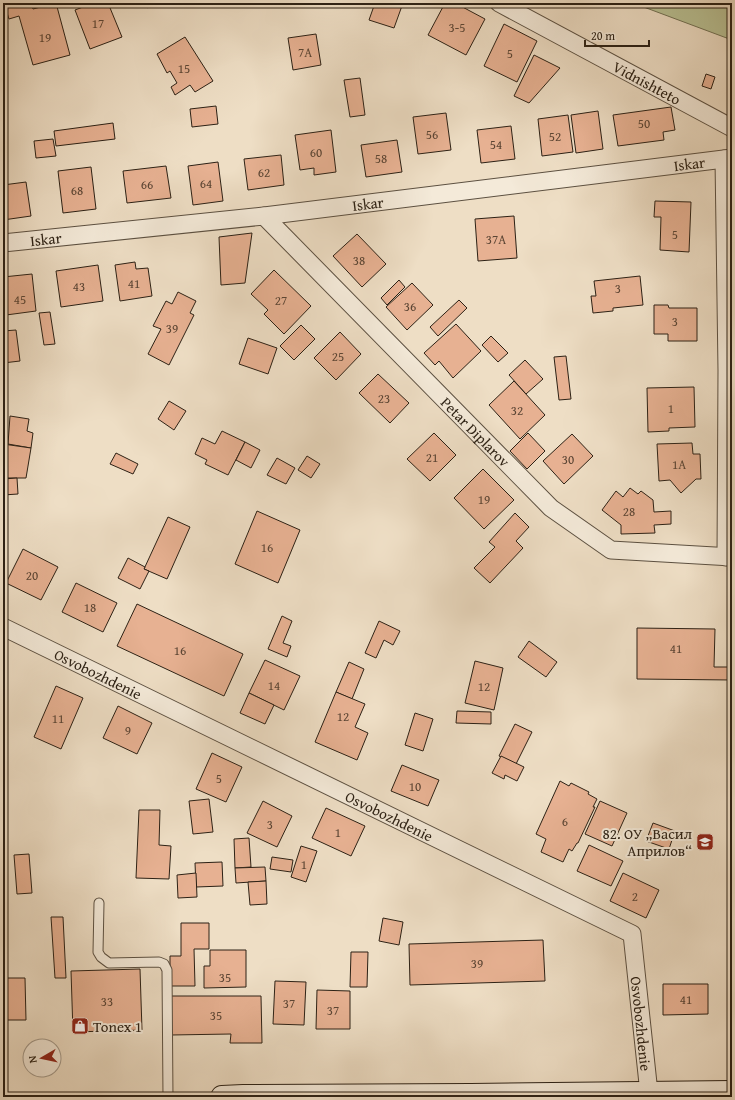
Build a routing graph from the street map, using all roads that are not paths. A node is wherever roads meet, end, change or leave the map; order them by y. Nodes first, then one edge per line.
1 (498, 3) edge
2 (732, 128) edge
3 (728, 158) edge
4 (264, 216) junction
5 (3, 243) edge
6 (729, 557) edge
7 (3, 627) edge
8 (99, 903) dead end
9 (732, 1092) edge
10 (649, 1093) junction
11 (471, 1096) edge
12 (168, 1097) edge
13 (222, 1097) edge

1 - 2 street, Vidnishteto
3 - 4 street, Iskar
3 - 6 street
4 - 5 street, Iskar
4 - 6 street, Petar Diplarov
7 - 10 street, Osvobozhdenie
8 - 12 lane
9 - 10 main road
10 - 11 main road
11 - 13 main road

